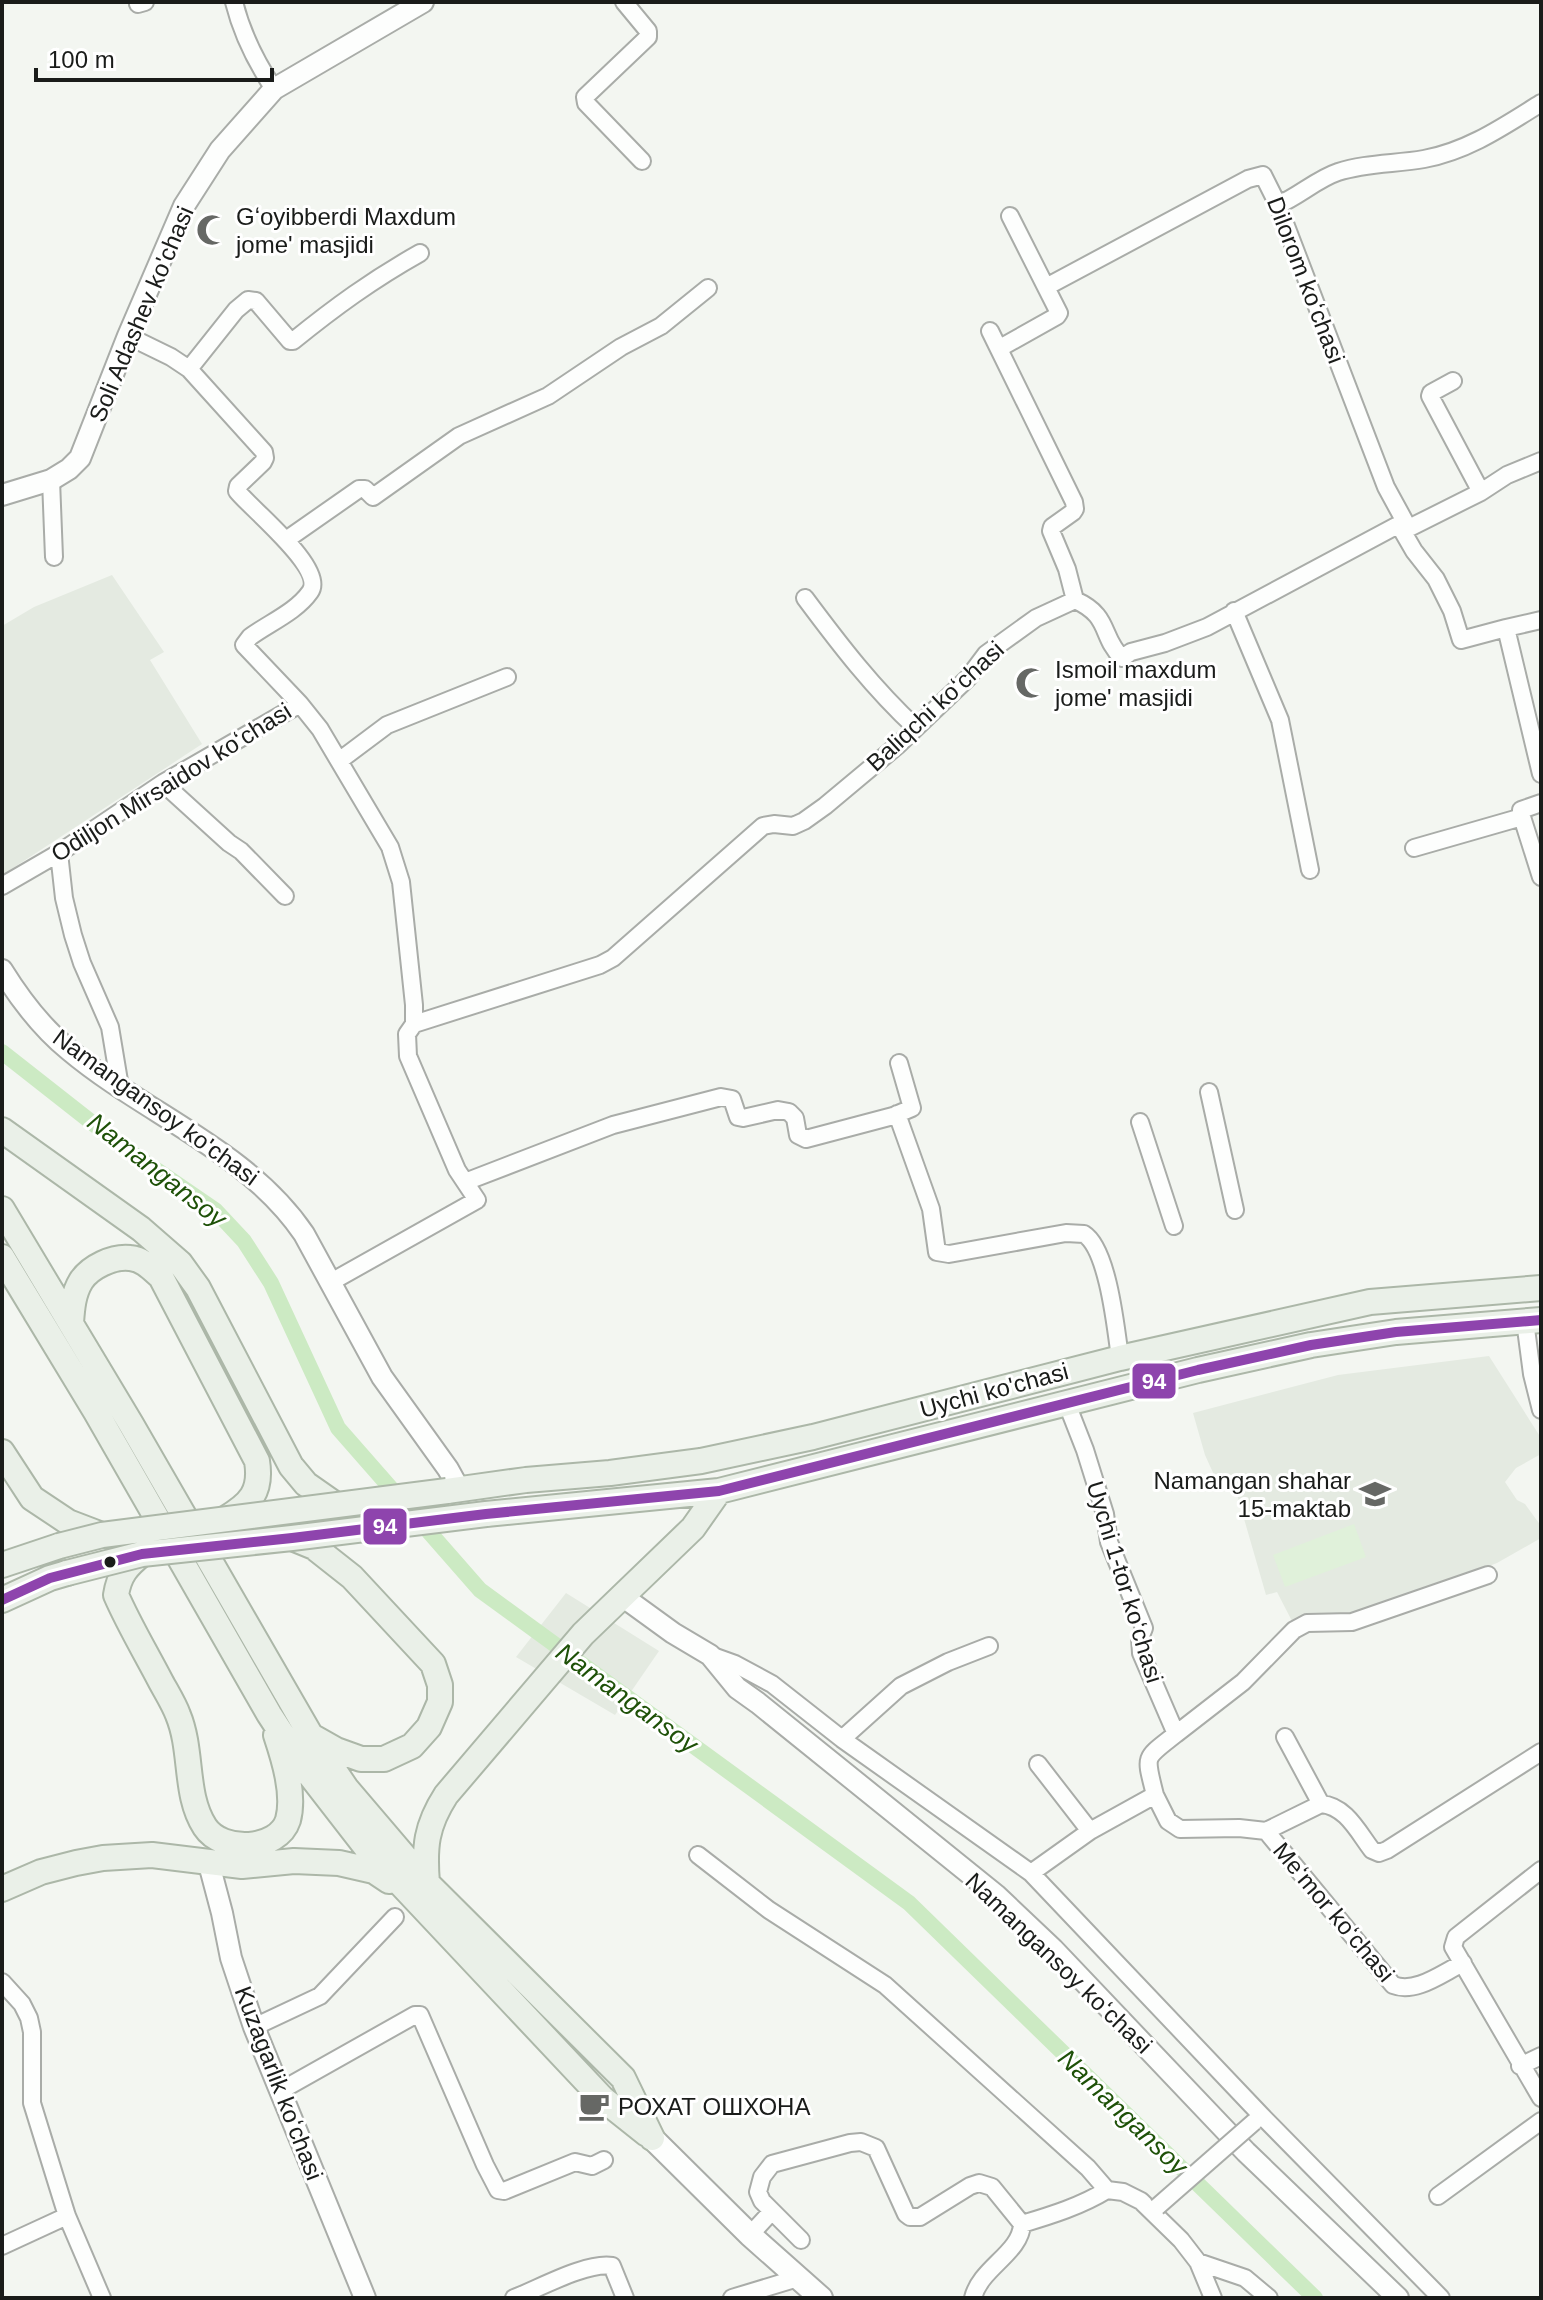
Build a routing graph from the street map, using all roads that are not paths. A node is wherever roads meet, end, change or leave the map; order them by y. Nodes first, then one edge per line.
1 (234, 2) edge
2 (423, 2) edge
3 (624, 2) edge
4 (274, 89) junction
5 (1541, 103) edge
6 (642, 161) dead end
7 (1278, 205) junction
8 (1010, 216) dead end
9 (420, 253) dead end
10 (1046, 287) junction
11 (708, 288) dead end
12 (990, 331) dead end
13 (128, 336) junction
14 (1000, 348) junction
15 (189, 369) junction
16 (1453, 381) dead end
17 (1541, 461) edge
18 (51, 480) junction
19 (4, 489) edge
20 (1481, 492) junction
21 (1403, 525) junction
22 (286, 540) junction
23 (54, 557) dead end
24 (805, 598) dead end
25 (1075, 600) junction
26 (1234, 611) junction
27 (1541, 620) edge
28 (1506, 628) junction
29 (507, 677) dead end
30 (300, 704) junction
31 (916, 728) junction
32 (339, 761) junction
33 (1541, 774) edge
34 (163, 783) junction
35 (1541, 803) edge
36 (1522, 817) junction
37 (1414, 848) dead end
38 (59, 853) junction
39 (1310, 870) dead end
40 (1541, 877) edge
41 (2, 886) edge
42 (285, 896) dead end
43 (2, 970) edge
44 (414, 1024) junction
45 (899, 1063) dead end
46 (120, 1087) junction
47 (1209, 1092) dead end
48 (897, 1114) junction
49 (1140, 1122) dead end
50 (2, 1130) edge
51 (465, 1182) junction
52 (2, 1209) edge
53 (1235, 1210) dead end
54 (1174, 1226) dead end
55 (2, 1257) edge
56 (331, 1282) junction
57 (1541, 1288) edge
58 (2, 1293) edge
59 (35, 1311) junction
60 (1533, 1320) edge
61 (71, 1323) junction
62 (1120, 1358) junction
63 (1067, 1404) junction
64 (1541, 1410) edge
65 (2, 1452) edge
66 (610, 1473) junction
67 (453, 1490) junction
68 (719, 1491) junction
69 (614, 1502) junction
70 (336, 1505) junction
71 (225, 1519) junction
72 (102, 1535) junction
73 (292, 1538) junction
74 (142, 1554) junction
75 (2, 1565) edge
76 (1488, 1575) dead end
77 (622, 1596) junction
78 (2, 1600) edge
79 (989, 1646) dead end
80 (710, 1655) junction
81 (269, 1714) junction
82 (1176, 1734) junction
83 (311, 1736) junction
84 (1285, 1737) dead end
85 (842, 1739) junction
86 (1541, 1752) edge
87 (1038, 1764) dead end
88 (1155, 1795) junction
89 (1321, 1804) junction
90 (1090, 1831) junction
91 (1266, 1831) junction
92 (698, 1855) dead end
93 (209, 1864) junction
94 (1541, 1870) edge
95 (1031, 1873) junction
96 (2, 1889) edge
97 (423, 1893) junction
98 (395, 1917) dead end
99 (1463, 1963) junction
100 (2, 1982) edge
101 (254, 2027) junction
102 (1541, 2056) edge
103 (1520, 2066) junction
104 (280, 2091) junction
105 (1541, 2098) edge
106 (1258, 2119) junction
107 (1541, 2121) edge
108 (652, 2138) joint
109 (604, 2160) dead end
110 (1107, 2190) junction
111 (1438, 2196) dead end
112 (1155, 2209) junction
113 (772, 2211) junction
114 (67, 2216) junction
115 (1022, 2224) junction
116 (750, 2235) junction
117 (801, 2240) dead end
118 (2, 2246) edge
119 (1198, 2262) junction
120 (798, 2278) junction
121 (102, 2298) edge
122 (365, 2298) edge
123 (514, 2298) edge
124 (625, 2298) edge
125 (732, 2298) edge
126 (821, 2298) edge
127 (973, 2298) edge
128 (1213, 2298) edge
129 (1269, 2298) edge
130 (1398, 2298) edge
131 (1441, 2298) edge

1 - 4 street
2 - 4 street, Soli Adashev ko'chasi
3 - 6 street
4 - 13 street, Soli Adashev ko'chasi
5 - 7 street
7 - 10 street, Dilorom koʻchasi
7 - 21 street, Dilorom koʻchasi
8 - 10 street
9 - 15 street
10 - 14 street
11 - 22 street
12 - 14 street
13 - 15 street, Odiljon Mirsaidov koʻchasi
13 - 18 street, Soli Adashev ko'chasi
14 - 25 street
15 - 22 street, Odiljon Mirsaidov koʻchasi
16 - 20 street
17 - 20 street
18 - 19 street, Soli Adashev ko'chasi
18 - 23 street
20 - 21 street
21 - 26 street
21 - 28 street, Dilorom koʻchasi
22 - 30 street, Odiljon Mirsaidov koʻchasi
24 - 31 street
25 - 26 street
25 - 31 street, Baliqchi koʻchasi
26 - 39 street
27 - 28 street
28 - 33 street
29 - 32 street
30 - 32 street
30 - 34 street, Odiljon Mirsaidov koʻchasi
31 - 44 street, Baliqchi koʻchasi
32 - 44 street
34 - 38 street, Odiljon Mirsaidov koʻchasi
34 - 42 street
35 - 36 street
36 - 37 street
36 - 40 street
38 - 41 street, Odiljon Mirsaidov koʻchasi
38 - 46 street
43 - 46 street, Namangansoy ko'chasi
44 - 51 street
45 - 48 street
46 - 56 street, Namangansoy ko'chasi
47 - 53 street
48 - 51 street
48 - 62 street
49 - 54 street
50 - 70 main road
51 - 56 street
52 - 61 main road
55 - 59 main road
56 - 67 street, Namangansoy ko'chasi
57 - 62 main road, Uychi ko'chasi
58 - 59 main road
59 - 81 main road
60 - 63 main road, Uychi ko'chasi
60 - 64 street
61 - 71 main road
61 - 83 main road
62 - 66 main road, Uychi ko'chasi
63 - 68 main road, Uychi ko'chasi
63 - 82 street, Uychi 1-tor koʻchasi
65 - 72 main road
66 - 67 main road, Uychi ko'chasi
66 - 69 main road
67 - 70 main road, Uychi ko'chasi, bridge
68 - 69 main road, Uychi ko'chasi
68 - 77 main road
69 - 73 main road, Uychi ko'chasi, bridge
70 - 71 main road, Uychi ko'chasi, bridge
71 - 72 main road, Uychi ko'chasi, bridge
72 - 75 main road, Uychi ko'chasi, bridge
73 - 74 main road, Uychi ko'chasi, bridge
73 - 83 main road
74 - 78 main road, Uychi ko'chasi, bridge
74 - 81 main road
76 - 82 street
77 - 80 street, Namangansoy koʻchasi
77 - 97 main road
79 - 85 street
80 - 85 street
80 - 130 street, Namangansoy koʻchasi
81 - 97 main road
82 - 88 street
83 - 97 main road
84 - 89 street
85 - 95 street
86 - 89 street
87 - 90 street
88 - 90 street
88 - 91 street, Meʻmor koʻchasi
89 - 91 street
90 - 95 street
91 - 99 street, Meʻmor koʻchasi
92 - 110 street
93 - 96 main road
93 - 97 main road
93 - 101 street, Kuzagarlik koʻchasi
94 - 99 street
95 - 106 street
97 - 108 main road
98 - 101 street
99 - 103 street
100 - 114 street
101 - 104 street, Kuzagarlik koʻchasi
102 - 103 street
103 - 105 street
104 - 109 street
104 - 122 street, Kuzagarlik koʻchasi
106 - 112 street, bridge
106 - 131 street
107 - 111 street
108 - 116 main road
110 - 112 street
110 - 115 street
112 - 119 street
113 - 115 street
113 - 116 street
113 - 117 street
114 - 118 street
114 - 121 street
115 - 127 street
116 - 120 main road
119 - 128 street
119 - 129 street
120 - 125 street
120 - 126 main road
123 - 124 street

